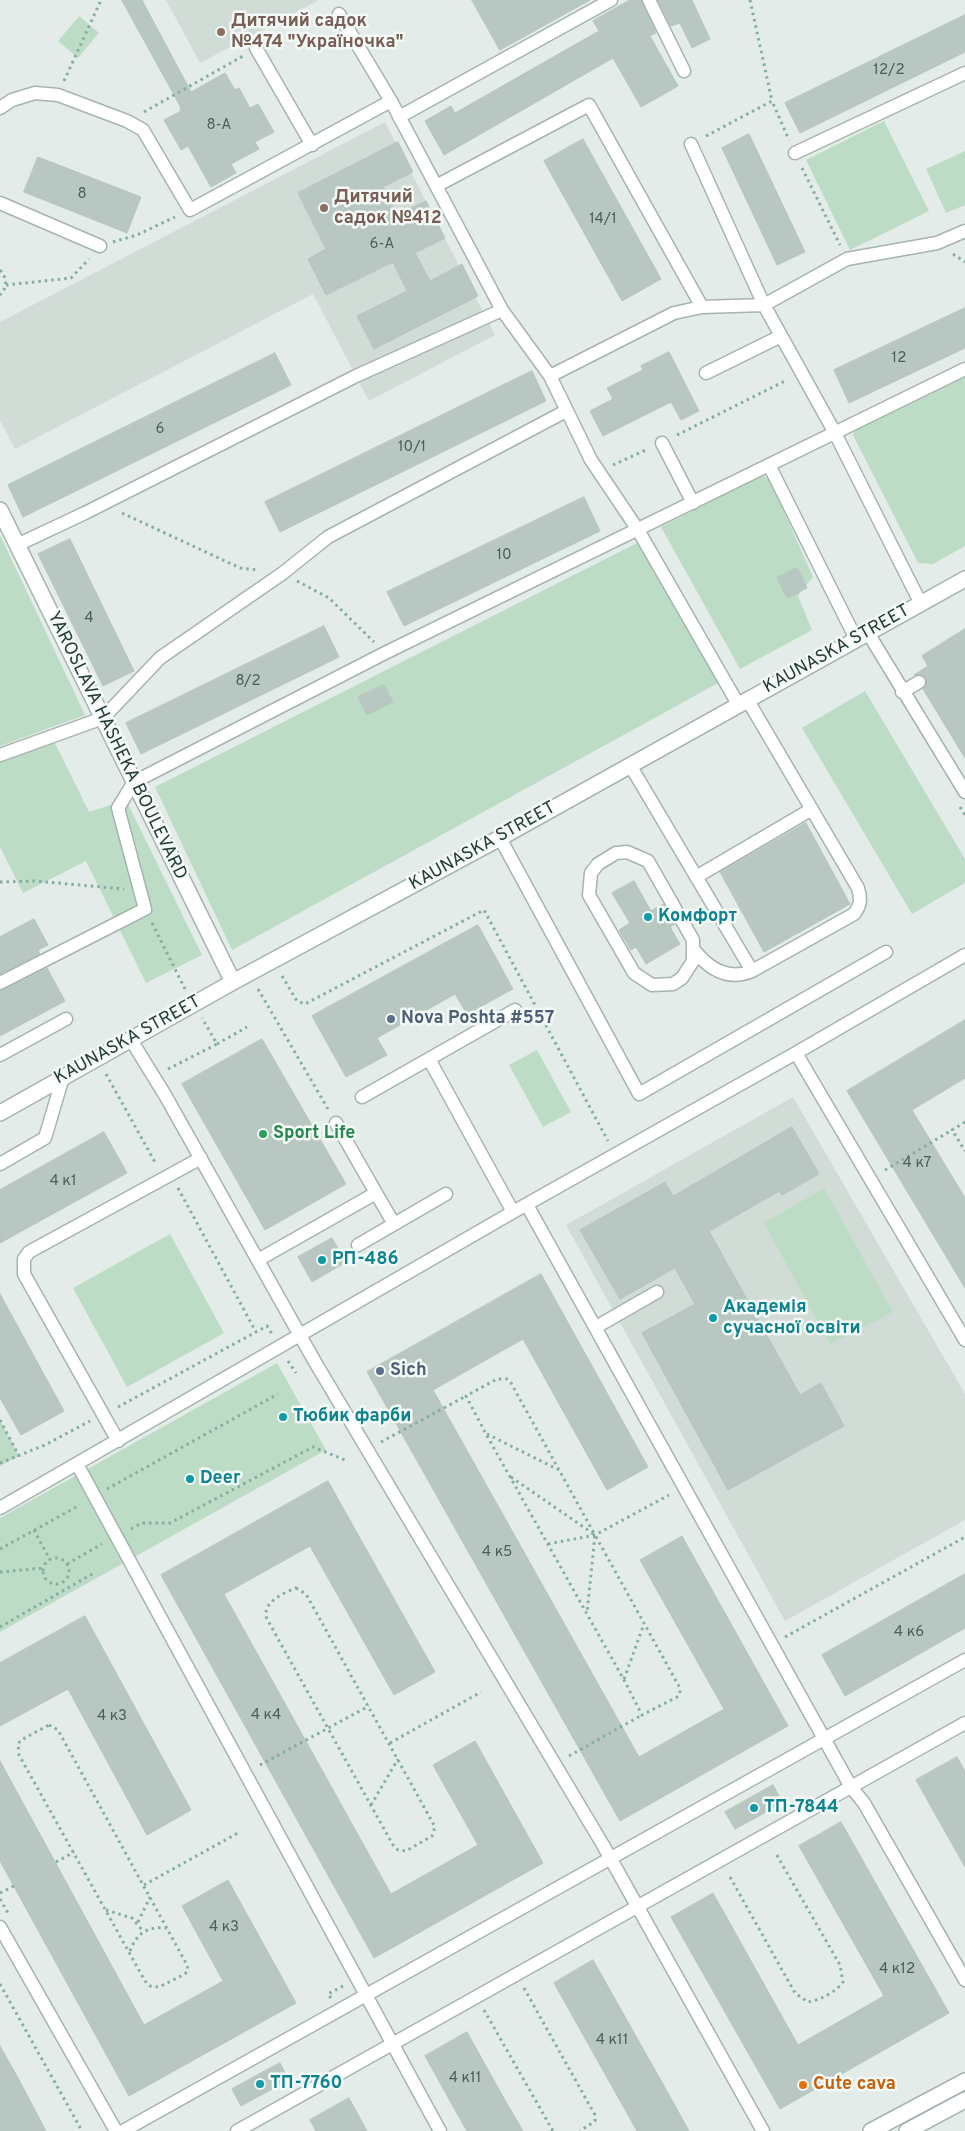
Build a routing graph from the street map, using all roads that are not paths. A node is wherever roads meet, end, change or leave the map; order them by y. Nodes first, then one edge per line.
1 (611, 0) edge
2 (649, 0) edge
3 (339, 14) dead end
4 (256, 48) road end
5 (684, 71) dead end
6 (965, 72) edge
7 (391, 101) junction
8 (0, 108) edge
9 (399, 117) junction
10 (692, 144) dead end
11 (312, 146) junction
12 (795, 153) dead end
13 (436, 186) junction
14 (0, 203) edge
15 (965, 231) edge
16 (100, 246) dead end
17 (764, 305) junction
18 (702, 308) junction
19 (502, 310) junction
20 (781, 336) junction
21 (965, 370) edge
22 (706, 374) dead end
23 (550, 376) junction
24 (566, 411) junction
25 (835, 433) junction
26 (662, 442) road end
27 (770, 467) junction
28 (693, 503) junction
29 (0, 510) edge
30 (638, 530) junction
31 (17, 545) junction
32 (965, 579) edge
33 (921, 604) junction
34 (862, 636) junction
35 (919, 682) dead end
36 (902, 692) junction
37 (743, 702) junction
38 (103, 718) junction
39 (0, 755) edge
40 (630, 765) junction
41 (134, 782) junction
42 (965, 792) edge
43 (812, 809) junction
44 (500, 838) junction
45 (696, 877) junction
46 (694, 950) junction
47 (886, 952) dead end
48 (965, 956) edge
49 (752, 971) junction
50 (233, 982) junction
51 (0, 983) edge
52 (515, 1010) dead end
53 (66, 1020) dead end
54 (131, 1040) junction
55 (796, 1053) junction
56 (0, 1055) edge
57 (429, 1059) junction
58 (63, 1077) junction
59 (362, 1097) dead end
60 (0, 1112) edge
61 (336, 1123) road end
62 (201, 1158) junction
63 (0, 1164) edge
64 (376, 1193) junction
65 (446, 1194) dead end
66 (527, 1205) junction
67 (513, 1212) junction
68 (394, 1224) junction
69 (358, 1245) dead end
70 (258, 1260) junction
71 (657, 1292) dead end
72 (596, 1327) junction
73 (300, 1335) junction
74 (965, 1340) edge
75 (118, 1441) junction
76 (77, 1464) junction
77 (0, 1508) edge
78 (965, 1660) edge
79 (965, 1723) edge
80 (825, 1739) junction
81 (852, 1787) junction
82 (610, 1857) junction
83 (638, 1905) junction
84 (0, 1927) edge
85 (965, 1980) edge
86 (366, 1995) junction
87 (392, 2044) junction
88 (965, 2082) edge
89 (965, 2100) edge
90 (116, 2131) edge
91 (123, 2131) edge
92 (237, 2131) edge
93 (440, 2131) edge
94 (763, 2131) edge
95 (871, 2131) edge
96 (907, 2131) edge

1 - 9 lane
2 - 5 lane
3 - 7 lane
4 - 11 lane
6 - 12 lane
7 - 9 lane
7 - 11 lane
8 - 11 lane
9 - 13 lane
10 - 17 lane
13 - 18 lane
13 - 19 lane
14 - 16 lane
15 - 17 lane
17 - 18 lane
17 - 20 lane
18 - 23 lane
19 - 23 lane
19 - 31 lane
20 - 22 lane
20 - 25 lane
21 - 25 lane
23 - 24 lane
24 - 30 lane
24 - 38 lane
25 - 27 lane
25 - 33 lane
26 - 28 lane
27 - 28 lane
27 - 34 lane
28 - 30 lane
29 - 31 street, YAROSLAVA HASHEKA BOULEVARD
30 - 37 lane
30 - 41 lane
31 - 38 street, YAROSLAVA HASHEKA BOULEVARD
32 - 33 street, KAUNASKA STREET
33 - 34 street, KAUNASKA STREET
34 - 36 lane
34 - 37 street, KAUNASKA STREET
35 - 36 lane
36 - 42 lane
37 - 40 street, KAUNASKA STREET
37 - 43 lane
38 - 39 lane
38 - 41 street, YAROSLAVA HASHEKA BOULEVARD
40 - 44 street, KAUNASKA STREET
40 - 45 lane
41 - 50 street, YAROSLAVA HASHEKA BOULEVARD
41 - 51 lane
43 - 45 lane
43 - 49 lane
44 - 47 lane
44 - 50 street, KAUNASKA STREET
45 - 49 lane
46 - 46 lane
46 - 49 lane
48 - 55 lane
50 - 54 street, KAUNASKA STREET
52 - 57 lane
53 - 56 lane
54 - 58 street, KAUNASKA STREET
54 - 62 lane
55 - 66 lane
55 - 74 lane
57 - 59 lane
57 - 67 lane
58 - 60 street, KAUNASKA STREET
58 - 63 lane
61 - 64 lane
62 - 70 lane
62 - 75 lane
64 - 68 lane
64 - 70 lane
65 - 68 lane
66 - 67 lane
66 - 72 lane
67 - 73 lane
68 - 69 lane
70 - 73 lane
71 - 72 lane
72 - 80 lane
73 - 75 lane
73 - 82 lane
75 - 76 lane
76 - 77 lane
76 - 86 lane
78 - 80 lane
79 - 81 lane
80 - 81 lane
80 - 82 lane
81 - 83 lane
81 - 85 lane
82 - 83 lane
82 - 86 lane
83 - 87 lane
83 - 94 lane
84 - 90 lane
86 - 87 lane
86 - 91 lane
87 - 92 lane
87 - 93 lane
88 - 95 street
89 - 96 street

